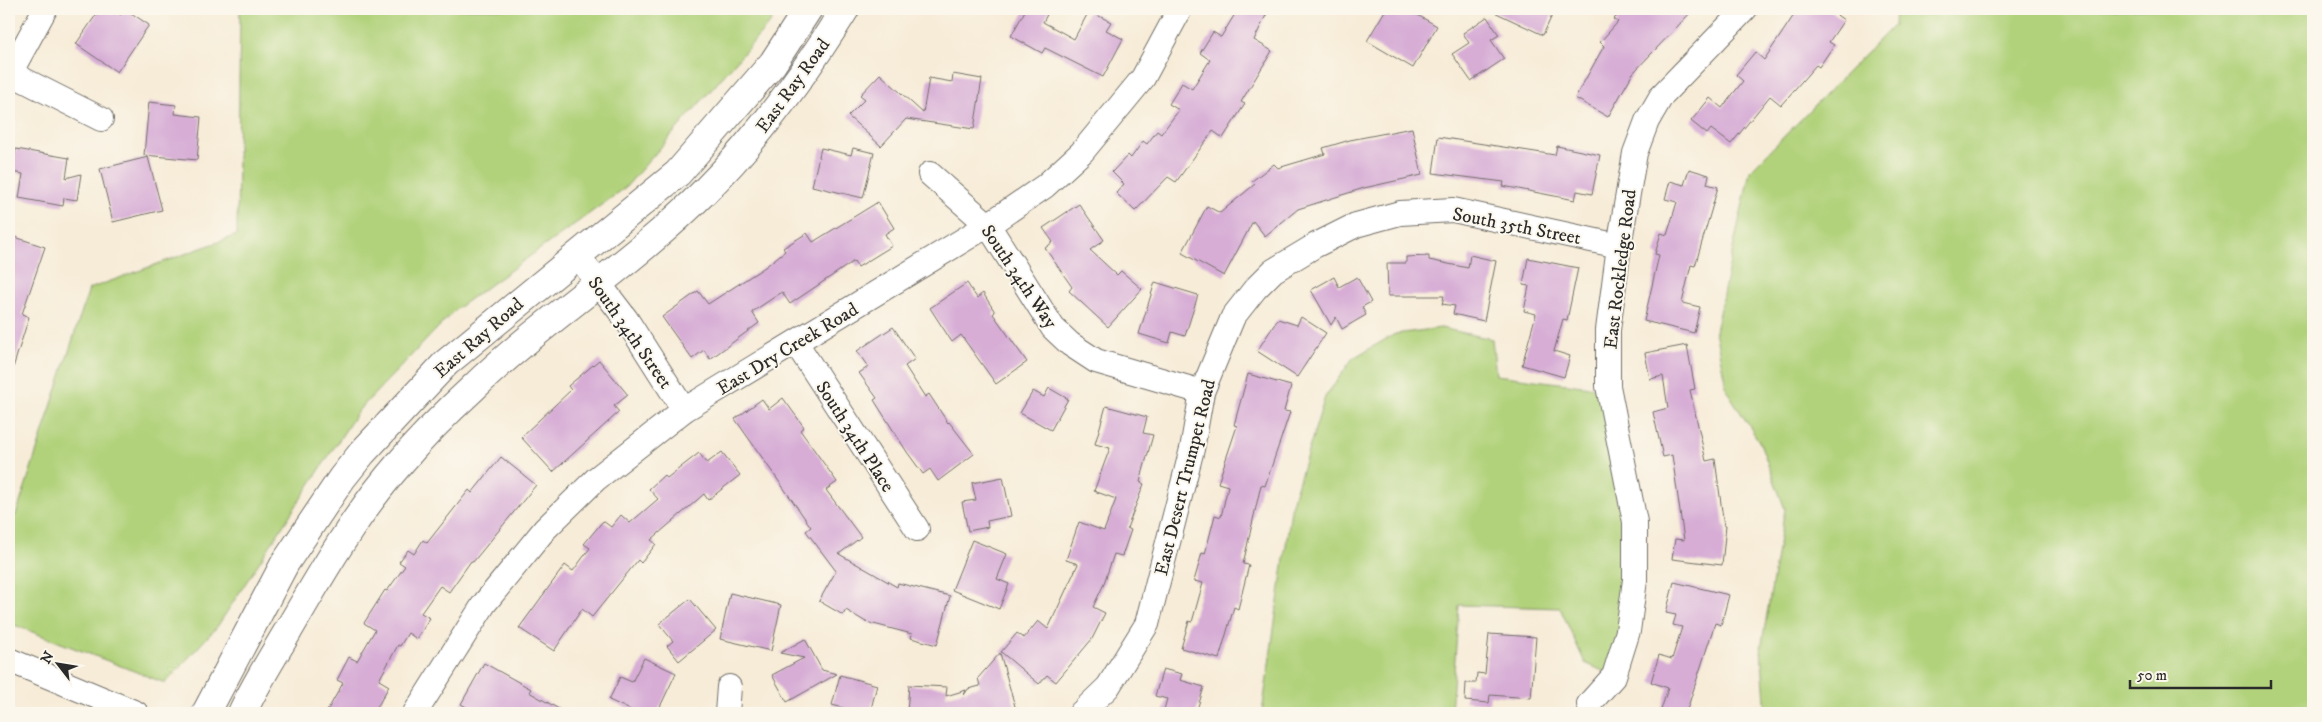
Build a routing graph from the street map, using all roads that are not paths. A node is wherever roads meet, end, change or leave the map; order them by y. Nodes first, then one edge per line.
1 (44, 9) edge
2 (808, 9) edge
3 (844, 9) edge
4 (1180, 9) edge
5 (1745, 9) edge
6 (9, 74) edge
7 (101, 119) dead end
8 (930, 174) dead end
9 (988, 225) junction
10 (1356, 225) joint
11 (1618, 246) junction
12 (577, 255) junction
13 (598, 283) junction
14 (796, 343) junction
15 (1202, 392) junction
16 (684, 410) junction
17 (917, 529) dead end
18 (9, 660) edge
19 (729, 687) dead end
20 (1588, 704) dead end
21 (136, 713) edge
22 (206, 713) edge
23 (242, 713) edge
24 (415, 713) edge
25 (727, 713) edge
26 (1083, 713) edge

1 - 6 street
2 - 12 main road, East Ray Road
3 - 13 main road, East Ray Road
4 - 9 street, East Dry Creek Road
5 - 11 street, East Rockledge Road
6 - 7 street
8 - 9 street, South 34th Way
9 - 14 street, East Dry Creek Road
9 - 15 street, South 34th Way
10 - 11 street, South 35th Street
10 - 15 street, East Desert Trumpet Road
11 - 20 street, East Rockledge Road
12 - 13 street, South 34th Street
12 - 22 main road, East Ray Road
13 - 16 street, South 34th Street
13 - 23 main road, East Ray Road
14 - 16 street, East Dry Creek Road
14 - 17 street, South 34th Place
15 - 26 street, East Desert Trumpet Road
16 - 24 street, East Dry Creek Road
18 - 21 street
19 - 25 street

